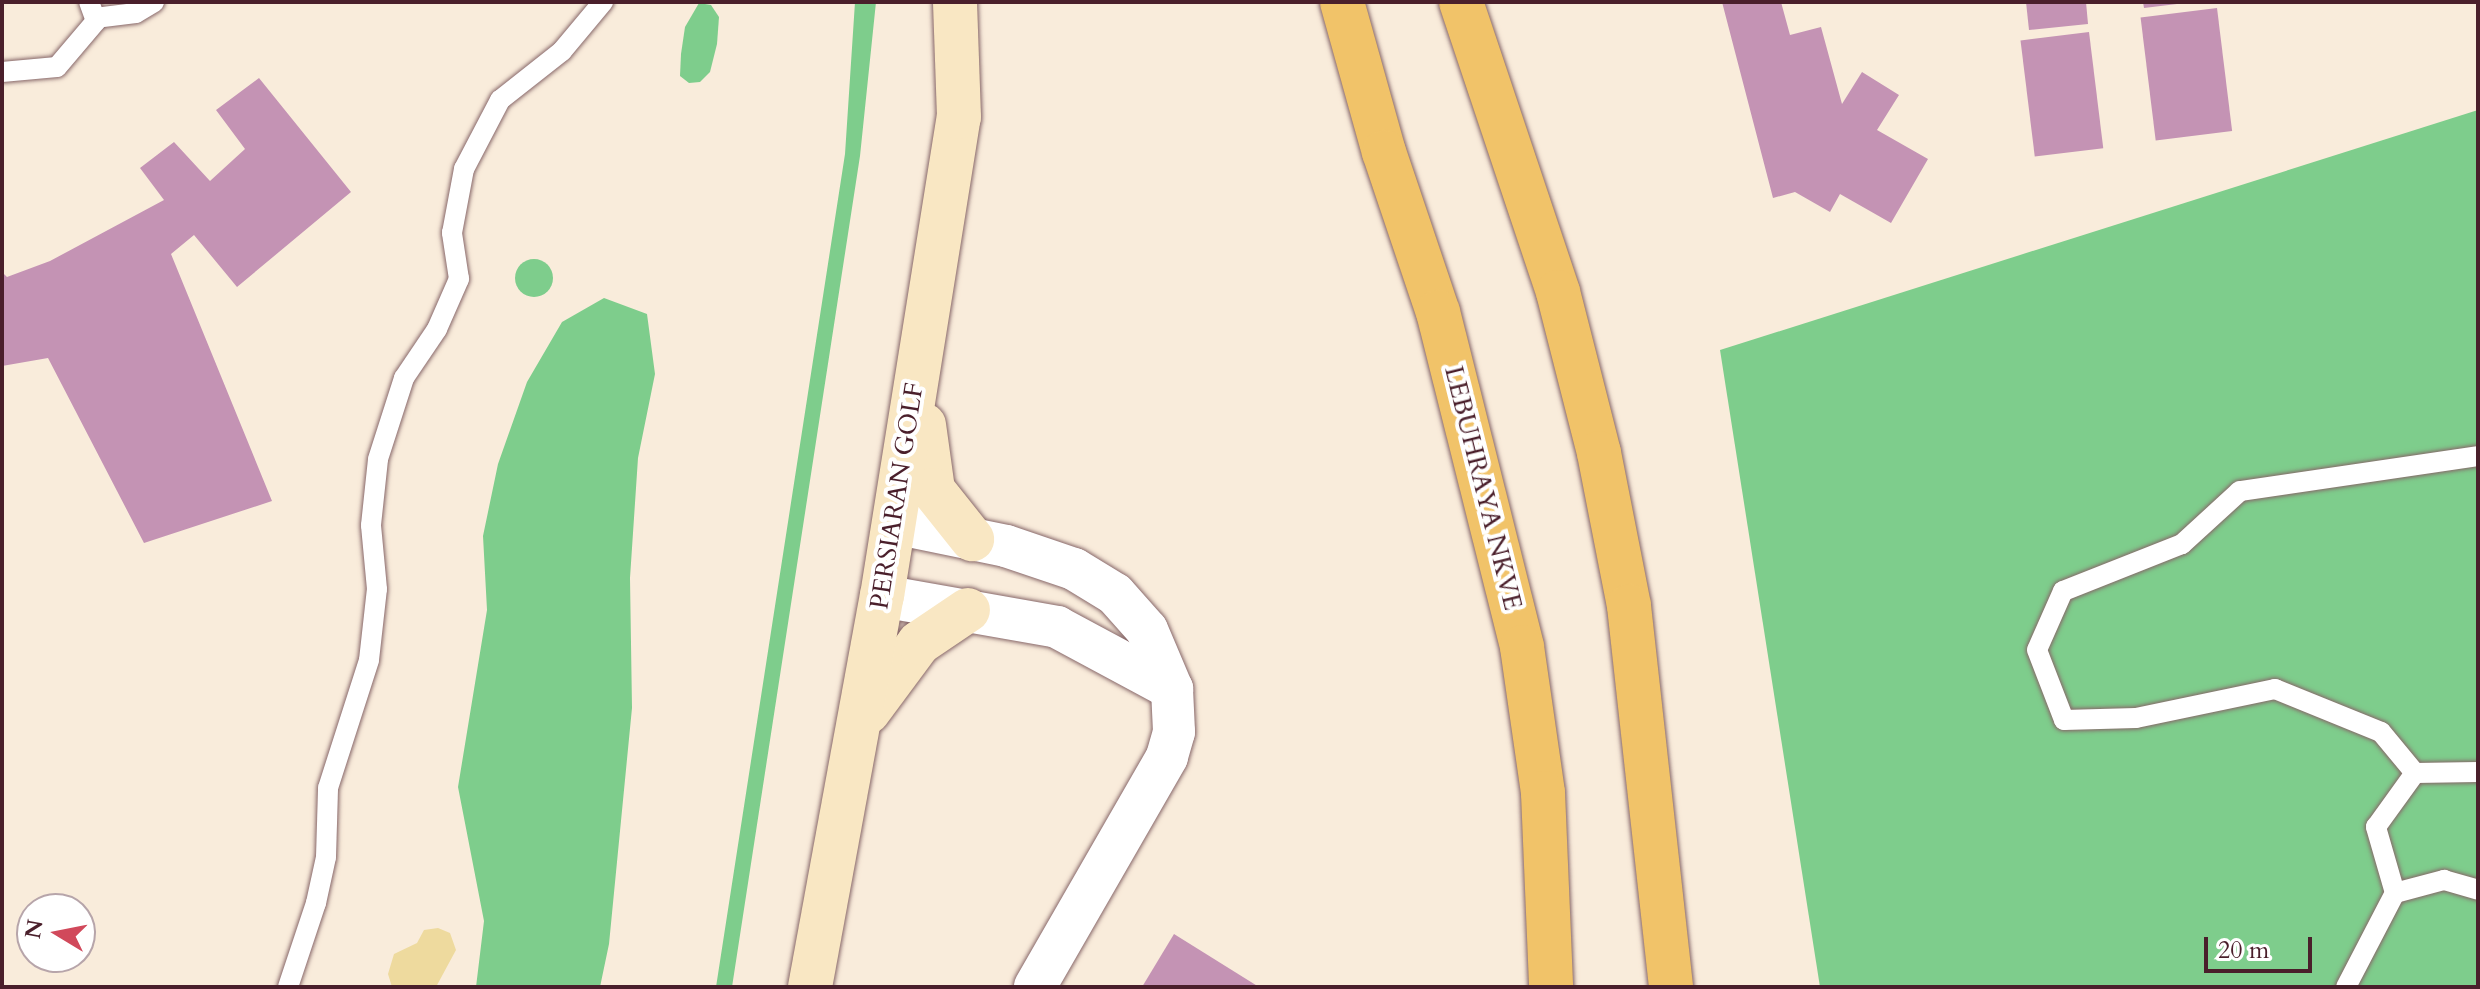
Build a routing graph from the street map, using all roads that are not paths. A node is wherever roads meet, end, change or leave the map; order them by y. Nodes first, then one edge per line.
1 (154, 2) edge
2 (603, 2) edge
3 (955, 2) edge
4 (1342, 2) edge
5 (1461, 2) edge
6 (92, 10) edge
7 (2, 72) edge
8 (923, 342) junction
9 (2478, 456) edge
10 (894, 523) junction
11 (972, 539) junction
12 (1074, 569) junction
13 (882, 596) junction
14 (968, 610) junction
15 (1057, 627) junction
16 (1172, 689) junction
17 (855, 741) junction
18 (2478, 772) edge
19 (2415, 773) junction
20 (2478, 890) edge
21 (2395, 893) junction
22 (288, 987) edge
23 (810, 987) edge
24 (1035, 987) edge
25 (1551, 987) edge
26 (1671, 987) edge
27 (2346, 987) edge

1 - 6 lane
2 - 22 lane
3 - 8 street, PERSIARAN GOLF
4 - 25 highway, LEBUHRAYA NKVE
5 - 26 highway
6 - 7 lane
8 - 10 street, PERSIARAN GOLF
8 - 11 street
9 - 19 lane
10 - 11 street
10 - 13 street, PERSIARAN GOLF
11 - 12 street
12 - 15 street
12 - 16 street
13 - 14 street
13 - 17 street, PERSIARAN GOLF
14 - 15 street
14 - 17 street
15 - 16 street
16 - 24 street
17 - 23 street, PERSIARAN GOLF
18 - 19 lane
19 - 21 lane
20 - 21 lane
21 - 27 lane

